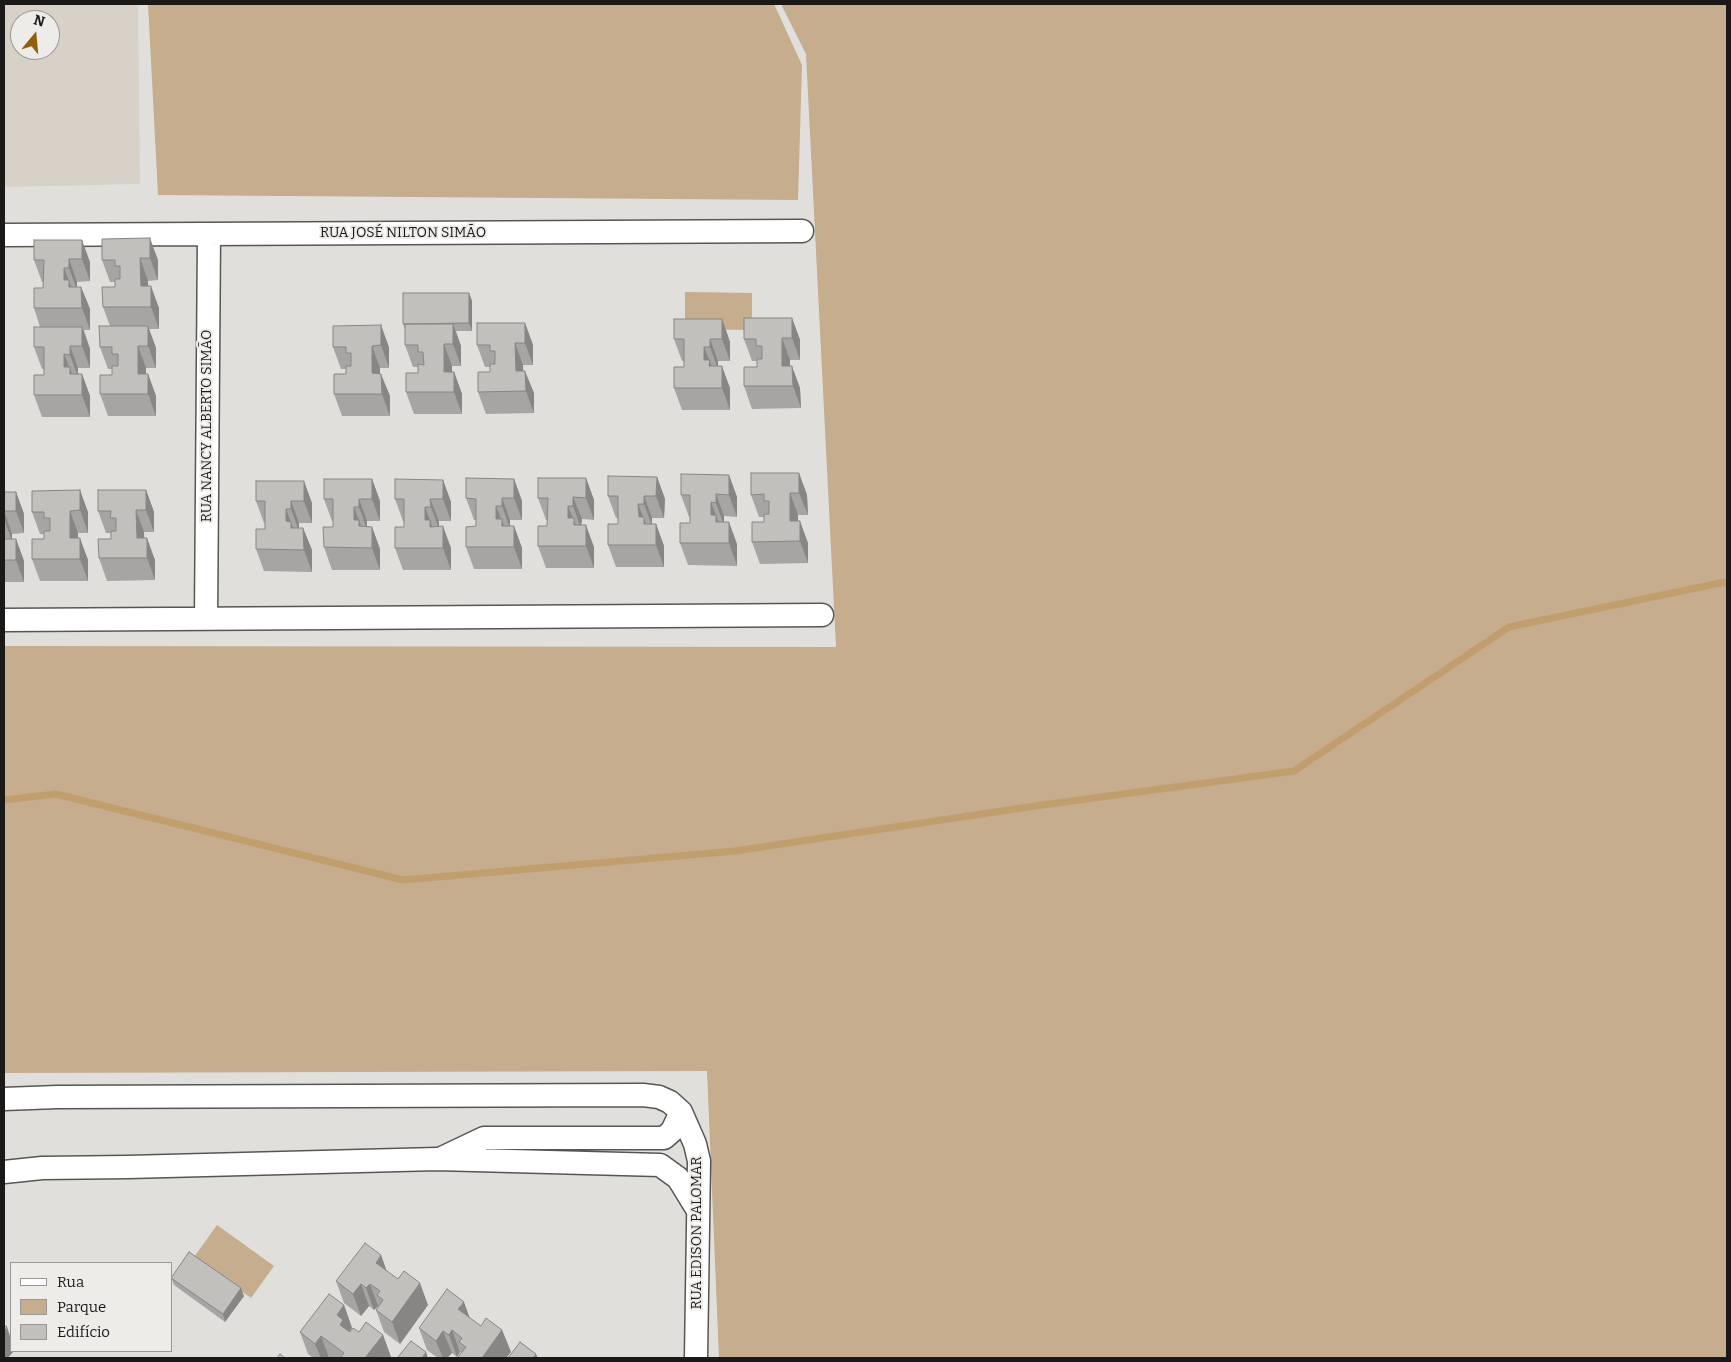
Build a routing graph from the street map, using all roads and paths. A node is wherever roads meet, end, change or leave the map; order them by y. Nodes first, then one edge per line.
1 (802, 231) dead end
2 (209, 234) junction
3 (4, 235) edge
4 (822, 615) dead end
5 (206, 619) junction
6 (4, 620) edge
7 (4, 1099) edge
8 (681, 1112) junction
9 (438, 1159) junction
10 (4, 1172) edge
11 (697, 1210) junction
12 (696, 1358) edge

1 - 2 street, RUA JOSÉ NILTON SIMÃO
2 - 3 street, RUA JOSÉ NILTON SIMÃO
2 - 5 street, RUA NANCY ALBERTO SIMÃO
4 - 5 street
5 - 6 street
7 - 8 street
8 - 9 street
8 - 11 street, RUA EDISON PALOMAR
9 - 10 street
9 - 11 street
11 - 12 street, RUA EDISON PALOMAR

